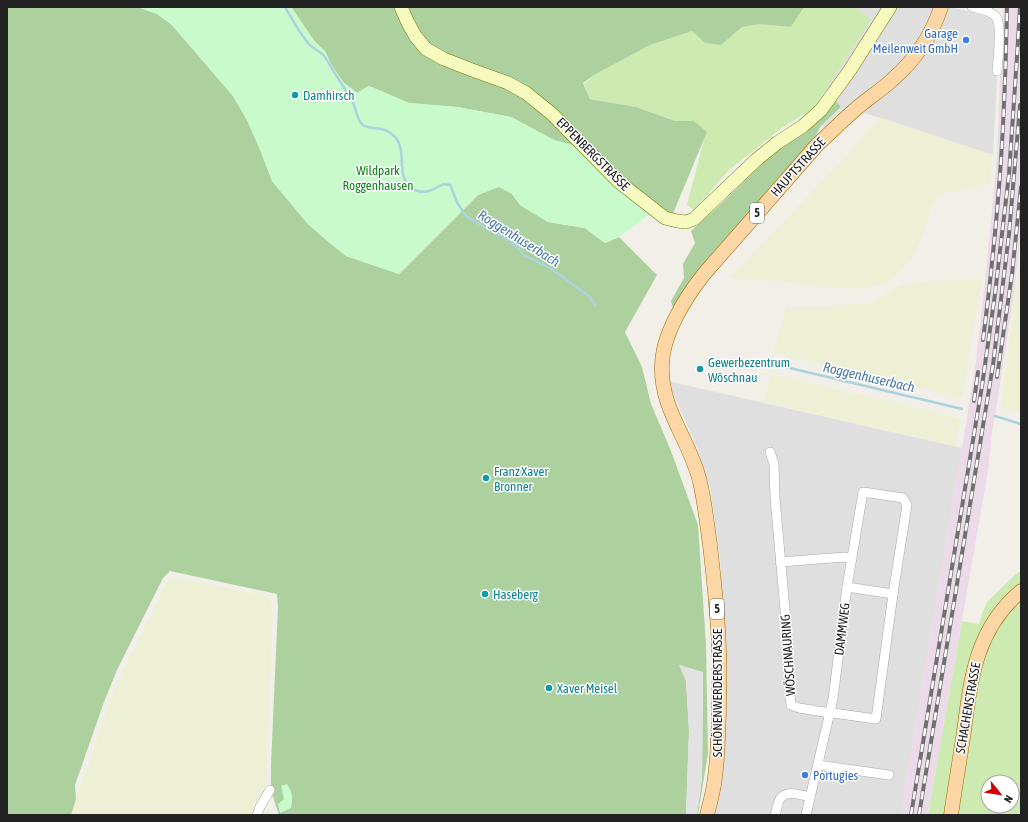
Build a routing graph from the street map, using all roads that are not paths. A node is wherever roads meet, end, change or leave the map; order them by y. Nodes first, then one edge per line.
1 (401, 7) edge
2 (890, 7) edge
3 (941, 7) edge
4 (972, 7) edge
5 (997, 71) dead end
6 (670, 409) joint
7 (770, 452) dead end
8 (863, 492) joint
9 (852, 559) junction
10 (780, 562) junction
11 (847, 587) junction
12 (1021, 591) edge
13 (893, 594) junction
14 (830, 713) junction
15 (818, 765) junction
16 (890, 775) dead end
17 (270, 790) dead end
18 (810, 796) junction
19 (257, 815) edge
20 (707, 815) edge
21 (776, 815) edge
22 (806, 815) edge
23 (951, 815) edge

1 - 2 street, EPPENBERGSTRASSE
3 - 6 main road, HAUPTSTRASSE / 5
4 - 5 street
6 - 20 main road, SCHÖNENWERDERSTRASSE / 5
7 - 10 street, WÖSCHNAURING
8 - 9 street, DAMMWEG
8 - 13 street, WÖSCHNAURING
9 - 10 street
9 - 11 street, DAMMWEG
10 - 14 street, WÖSCHNAURING
11 - 13 street
11 - 14 street, DAMMWEG
12 - 23 main road, SCHACHENSTRASSE
13 - 14 street, WÖSCHNAURING
14 - 15 street, DAMMWEG
15 - 16 street
15 - 18 street, DAMMWEG
17 - 19 street
18 - 21 street
18 - 22 street, DAMMWEG

